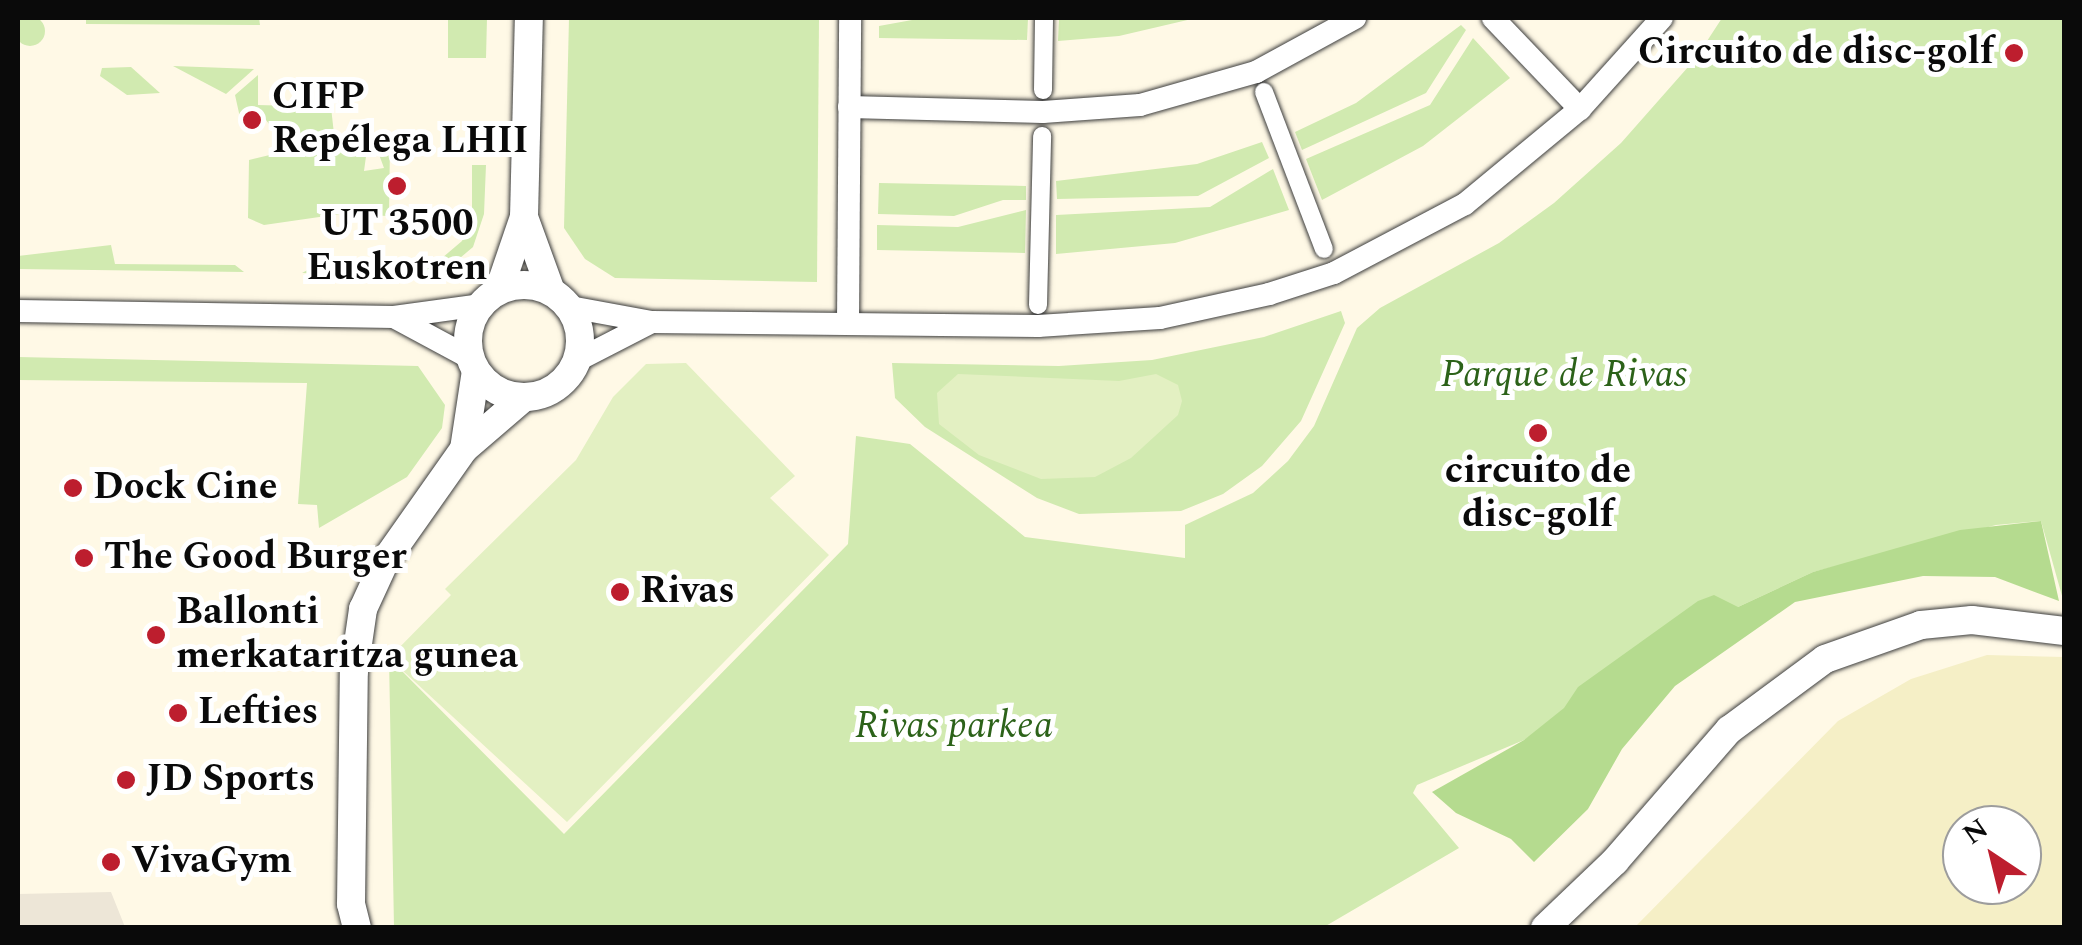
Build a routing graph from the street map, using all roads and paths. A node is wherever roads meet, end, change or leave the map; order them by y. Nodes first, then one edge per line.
1 (529, 18) edge
2 (850, 18) edge
3 (1044, 18) edge
4 (1355, 18) edge
5 (1493, 18) edge
6 (1662, 18) edge
7 (1043, 90) dead end
8 (1264, 92) dead end
9 (849, 107) junction
10 (1580, 109) junction
11 (1042, 136) dead end
12 (524, 217) junction
13 (1324, 249) dead end
14 (490, 298) junction
15 (561, 299) junction
16 (1038, 305) dead end
17 (18, 311) edge
18 (394, 317) junction
19 (652, 322) junction
20 (848, 324) junction
21 (578, 360) junction
22 (473, 365) junction
23 (523, 398) junction
24 (464, 449) junction
25 (2064, 630) edge
26 (349, 920) edge
27 (1546, 928) edge

1 - 12 street
2 - 9 street
3 - 7 street
4 - 9 street
5 - 10 street
6 - 10 street
8 - 13 street
9 - 20 street
10 - 20 street
11 - 16 street
12 - 14 street
12 - 15 street
14 - 15 street
14 - 18 street
14 - 22 street
15 - 19 street
15 - 21 street
17 - 18 street
18 - 22 street
19 - 20 street
19 - 21 street
21 - 23 street
22 - 23 street
22 - 24 street
23 - 24 street
24 - 26 street
25 - 27 street

